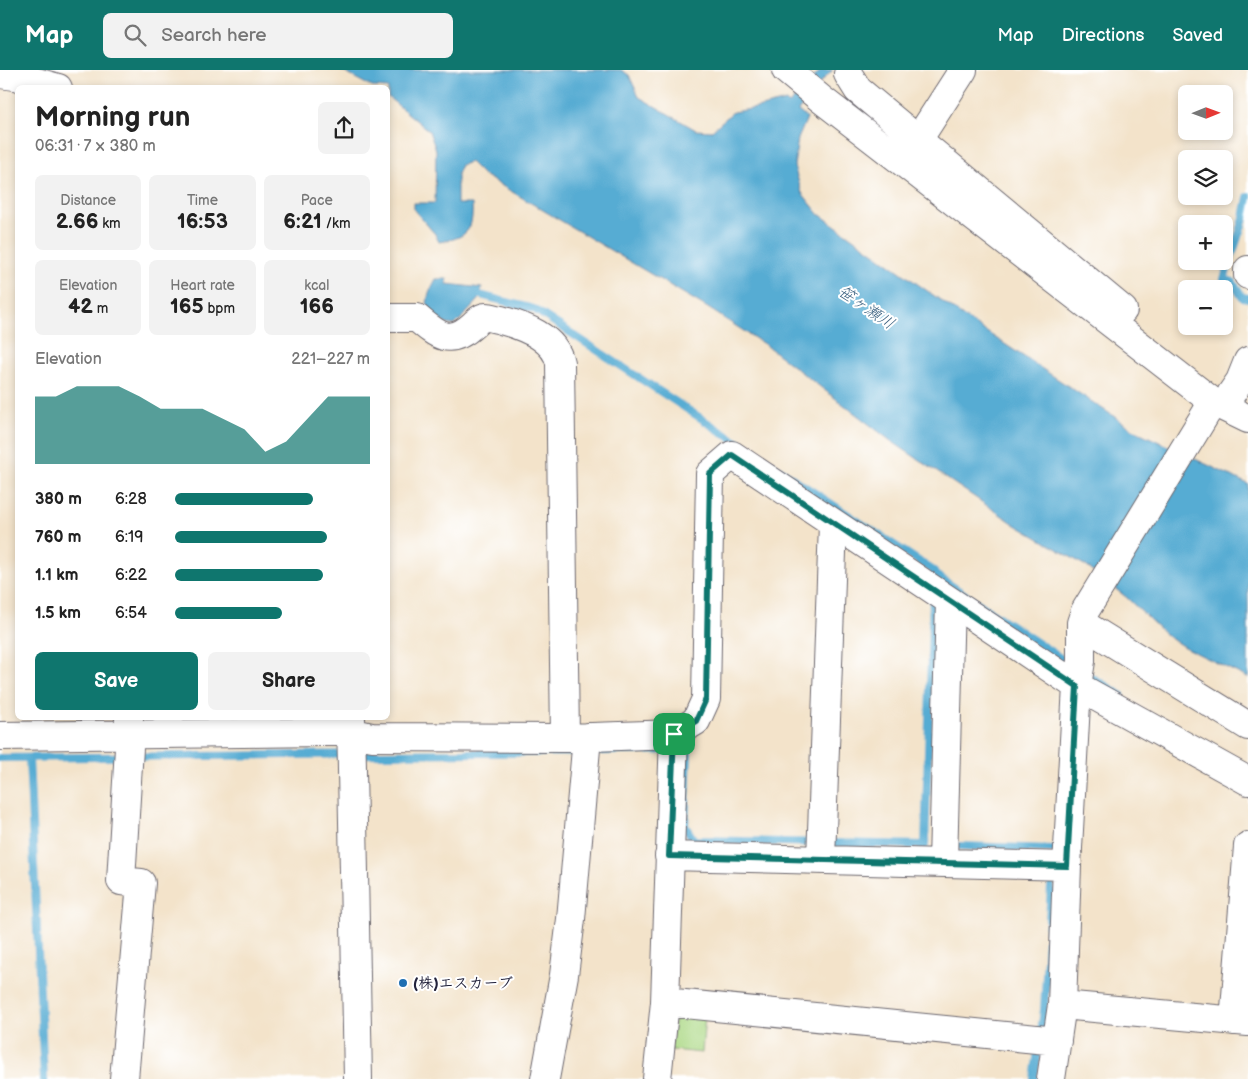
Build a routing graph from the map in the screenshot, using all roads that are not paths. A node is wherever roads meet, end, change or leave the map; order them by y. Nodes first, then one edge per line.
1 (963, 70) edge
2 (847, 71) edge
3 (0, 74) edge
4 (801, 82) edge
5 (47, 85) edge
6 (918, 140) junction
7 (1248, 270) edge
8 (1248, 275) edge
9 (390, 318) edge
10 (1248, 361) edge
11 (1225, 402) edge
12 (1248, 419) edge
13 (833, 524) junction
14 (938, 594) junction
15 (1083, 617) junction
16 (1079, 676) junction
17 (1248, 726) edge
18 (0, 736) edge
19 (351, 740) edge
20 (129, 741) edge
21 (673, 745) junction
22 (581, 746) junction
23 (1248, 781) edge
24 (1248, 846) edge
25 (821, 848) junction
26 (669, 856) junction
27 (943, 862) junction
28 (1067, 866) junction
29 (665, 1002) junction
30 (1062, 1005) junction
31 (1241, 1021) edge
32 (1045, 1039) junction
33 (124, 1079) edge
34 (358, 1079) edge
35 (545, 1079) edge
36 (657, 1079) edge
37 (1051, 1079) edge

1 - 6 street
2 - 6 street
3 - 5 street
4 - 11 street
6 - 11 street
7 - 8 street
9 - 22 street
10 - 11 street
11 - 12 street
11 - 15 street
13 - 14 street
13 - 21 street
13 - 25 street
14 - 16 street
14 - 27 street
15 - 16 street
15 - 17 street
16 - 23 street
16 - 28 street
18 - 20 street
19 - 20 street
19 - 22 street
19 - 34 street
20 - 33 street
21 - 22 street
21 - 26 street
22 - 35 street
24 - 31 street
25 - 26 street
25 - 27 street
26 - 29 street
27 - 28 street
28 - 30 street
29 - 32 street
29 - 36 street
30 - 31 street
30 - 32 street
32 - 37 street

